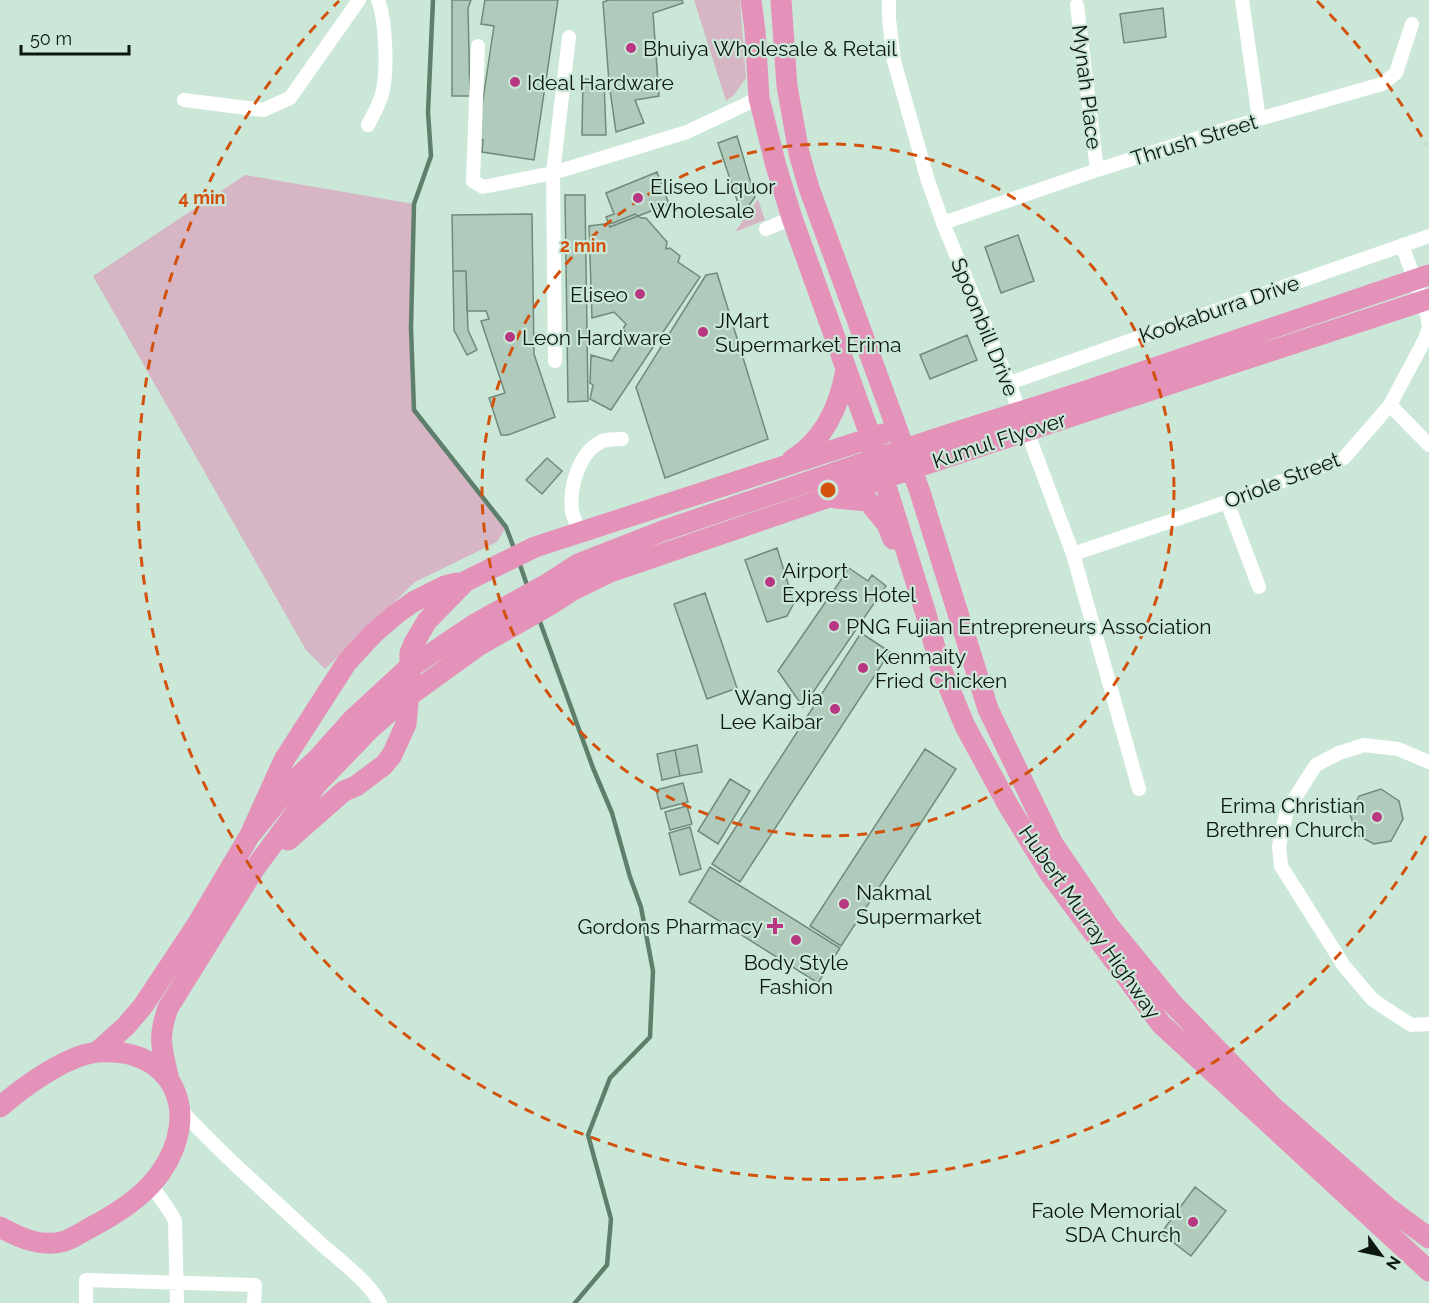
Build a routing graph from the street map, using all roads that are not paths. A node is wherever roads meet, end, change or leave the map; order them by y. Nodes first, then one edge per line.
1 (359, 0) edge
2 (378, 0) edge
3 (751, 0) edge
4 (781, 0) edge
5 (889, 0) edge
6 (1242, 0) edge
7 (1077, 5) dead end
8 (1412, 24) dead end
9 (569, 37) dead end
10 (478, 46) dead end
11 (759, 98) junction
12 (184, 100) dead end
13 (1259, 119) junction
14 (368, 125) dead end
15 (1097, 170) junction
16 (554, 173) junction
17 (792, 218) junction
18 (943, 224) junction
19 (766, 229) dead end
20 (1429, 236) edge
21 (1402, 245) junction
22 (1429, 275) edge
23 (1429, 299) edge
24 (1429, 327) edge
25 (555, 361) dead end
26 (846, 369) junction
27 (1009, 383) junction
28 (1390, 405) junction
29 (897, 429) junction
30 (871, 438) junction
31 (622, 439) dead end
32 (1428, 442) edge
33 (768, 472) junction
34 (1227, 502) junction
35 (581, 533) junction
36 (1073, 554) junction
37 (471, 577) junction
38 (1259, 587) dead end
39 (926, 614) junction
40 (1429, 762) edge
41 (325, 763) junction
42 (1139, 789) dead end
43 (250, 835) junction
44 (255, 868) junction
45 (1429, 1024) edge
46 (97, 1052) junction
47 (169, 1080) junction
48 (0, 1107) edge
49 (180, 1108) junction
50 (151, 1185) junction
51 (0, 1227) edge
52 (1429, 1239) edge
53 (1429, 1271) edge
54 (177, 1283) junction
55 (86, 1303) edge
56 (177, 1303) edge
57 (254, 1303) edge
58 (380, 1303) edge

1 - 12 street
2 - 14 street
3 - 11 highway, Hubert Murray Highway
4 - 29 highway, Hubert Murray Highway
5 - 18 street, Spoonbill Drive
6 - 13 street
7 - 15 street, Mynah Place
8 - 13 street, Thrush Street
9 - 16 street
10 - 16 street
11 - 16 street
11 - 17 highway, Hubert Murray Highway
13 - 15 street, Thrush Street
15 - 18 street, Thrush Street
16 - 25 street
17 - 19 street
17 - 26 highway, Hubert Murray Highway
18 - 27 street, Spoonbill Drive
20 - 21 street, Kookaburra Drive
21 - 24 street, Oriole Street
21 - 27 street, Kookaburra Drive
22 - 41 highway, Kumul Flyover
23 - 41 highway, Kumul Flyover
24 - 28 street, Oriole Street
26 - 30 highway, Hubert Murray Highway
26 - 33 highway
27 - 36 street, Spoonbill Drive
28 - 32 street
28 - 34 street, Oriole Street
29 - 30 highway
29 - 52 highway, Hubert Murray Highway
30 - 33 highway
30 - 39 highway, Hubert Murray Highway
31 - 35 street
33 - 35 highway
34 - 36 street, Oriole Street
34 - 38 street
35 - 37 highway
35 - 39 highway
36 - 42 street, Spoonbill Drive
37 - 43 highway
37 - 44 highway
39 - 53 highway, Hubert Murray Highway
40 - 45 street
41 - 43 highway
41 - 44 highway
43 - 46 highway
44 - 47 highway
46 - 47 highway
46 - 48 highway
47 - 49 highway
49 - 50 highway
49 - 58 street
50 - 51 highway
50 - 54 street
54 - 55 street
54 - 56 street
54 - 57 street

